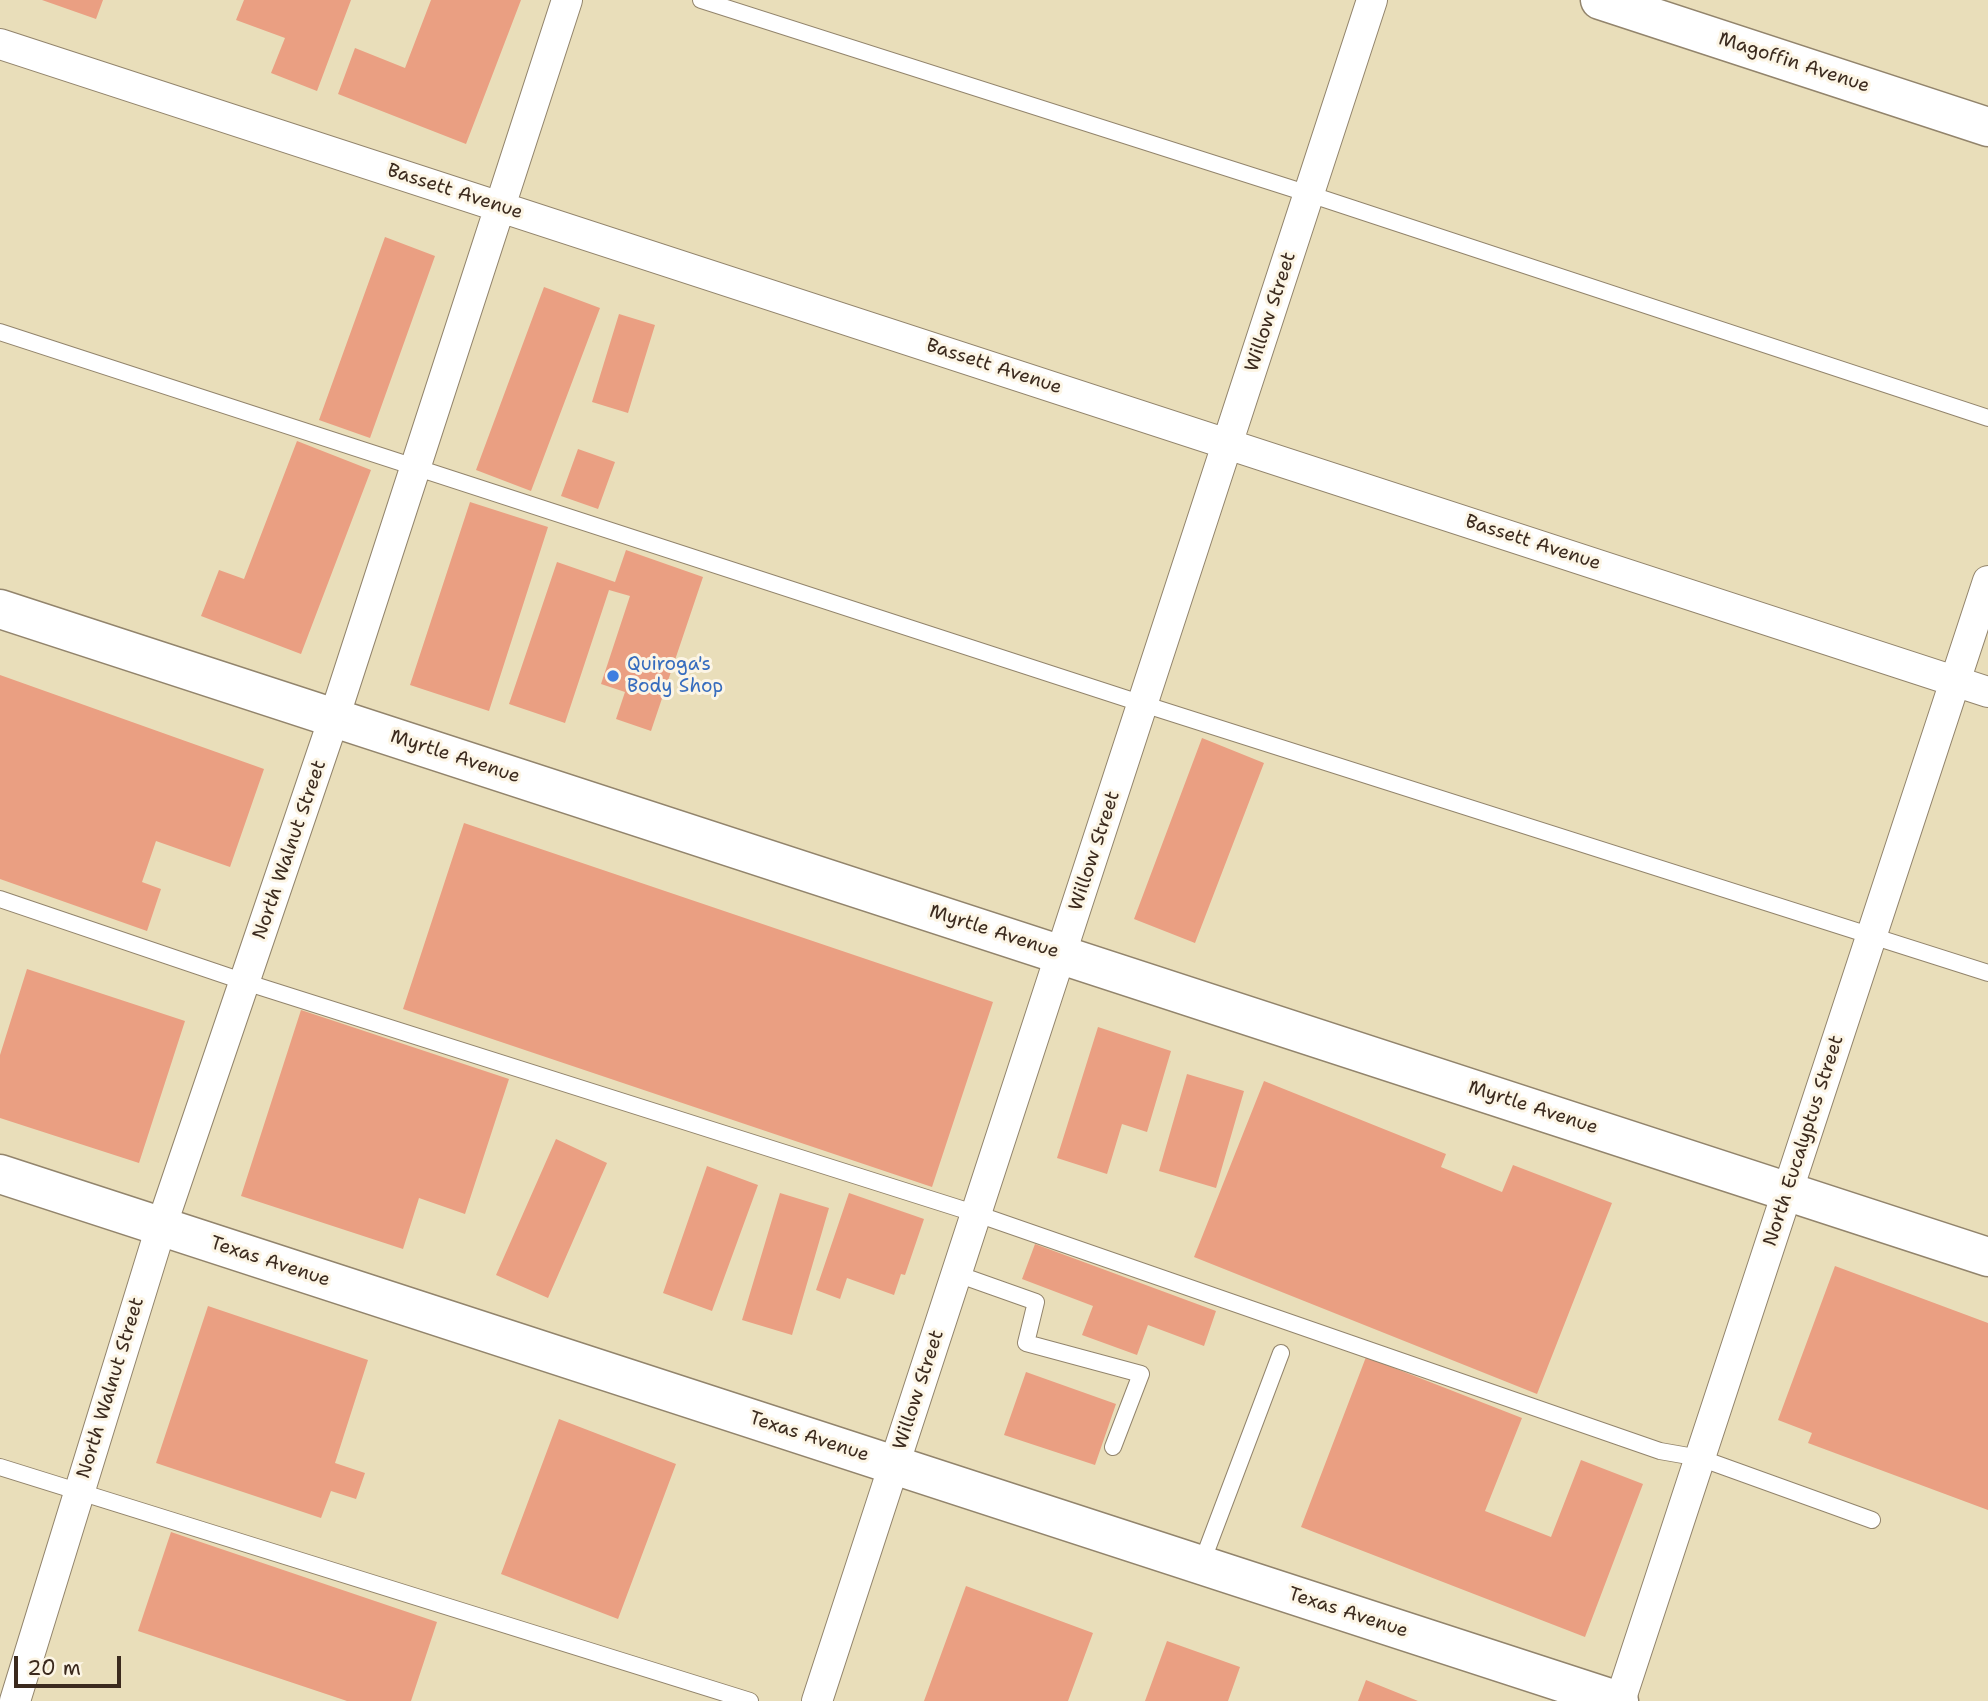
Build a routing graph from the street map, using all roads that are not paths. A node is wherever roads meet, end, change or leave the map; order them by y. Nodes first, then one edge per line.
1 (567, 0) edge
2 (701, 0) edge
3 (1372, 0) edge
4 (1600, 0) edge
5 (0, 44) edge
6 (1988, 127) edge
7 (1309, 194) junction
8 (499, 206) junction
9 (0, 332) edge
10 (1988, 418) edge
11 (1228, 443) junction
12 (415, 467) junction
13 (1988, 581) edge
14 (0, 610) edge
15 (1954, 680) junction
16 (1988, 692) edge
17 (1143, 704) junction
18 (334, 718) junction
19 (0, 899) edge
20 (1871, 936) junction
21 (1062, 954) junction
22 (1988, 973) edge
23 (245, 982) junction
24 (0, 1174) edge
25 (1788, 1191) junction
26 (977, 1214) junction
27 (161, 1227) junction
28 (1988, 1257) edge
29 (957, 1274) junction
30 (1281, 1353) dead end
31 (1113, 1447) dead end
32 (1700, 1458) junction
33 (894, 1465) junction
34 (0, 1467) edge
35 (79, 1493) junction
36 (1872, 1520) dead end
37 (1200, 1565) junction
38 (15, 1701) edge
39 (750, 1701) edge
40 (817, 1701) edge
41 (1619, 1701) edge

1 - 8 street, North Walnut Street
2 - 7 lane
3 - 7 street, Willow Street
4 - 6 street, Magoffin Avenue
5 - 8 street, Bassett Avenue
7 - 10 lane
7 - 11 street, Willow Street
8 - 11 street, Bassett Avenue
8 - 12 street, North Walnut Street
9 - 12 lane
11 - 15 street, Bassett Avenue
11 - 17 street, Willow Street
12 - 17 lane
12 - 18 street, North Walnut Street
13 - 15 street, North Eucalyptus Street
14 - 18 street, Myrtle Avenue
15 - 16 street, Bassett Avenue
15 - 20 street, North Eucalyptus Street
17 - 20 lane
17 - 21 street, Willow Street
18 - 21 street, Myrtle Avenue
18 - 23 street, North Walnut Street
19 - 23 lane
20 - 22 lane
20 - 25 street, North Eucalyptus Street
21 - 25 street, Myrtle Avenue
21 - 26 street, Willow Street
23 - 26 lane
23 - 27 street, North Walnut Street
24 - 27 street, Texas Avenue
25 - 28 street, Myrtle Avenue
25 - 32 street, North Eucalyptus Street
26 - 29 street, Willow Street
26 - 32 lane
27 - 33 street, Texas Avenue
27 - 35 street, North Walnut Street
29 - 31 lane
29 - 33 street, Willow Street
30 - 37 lane
32 - 36 lane
32 - 41 street, North Eucalyptus Street
33 - 37 street, Texas Avenue
33 - 40 street, Willow Street
34 - 35 lane
35 - 38 street, North Walnut Street
35 - 39 lane
37 - 41 street, Texas Avenue

